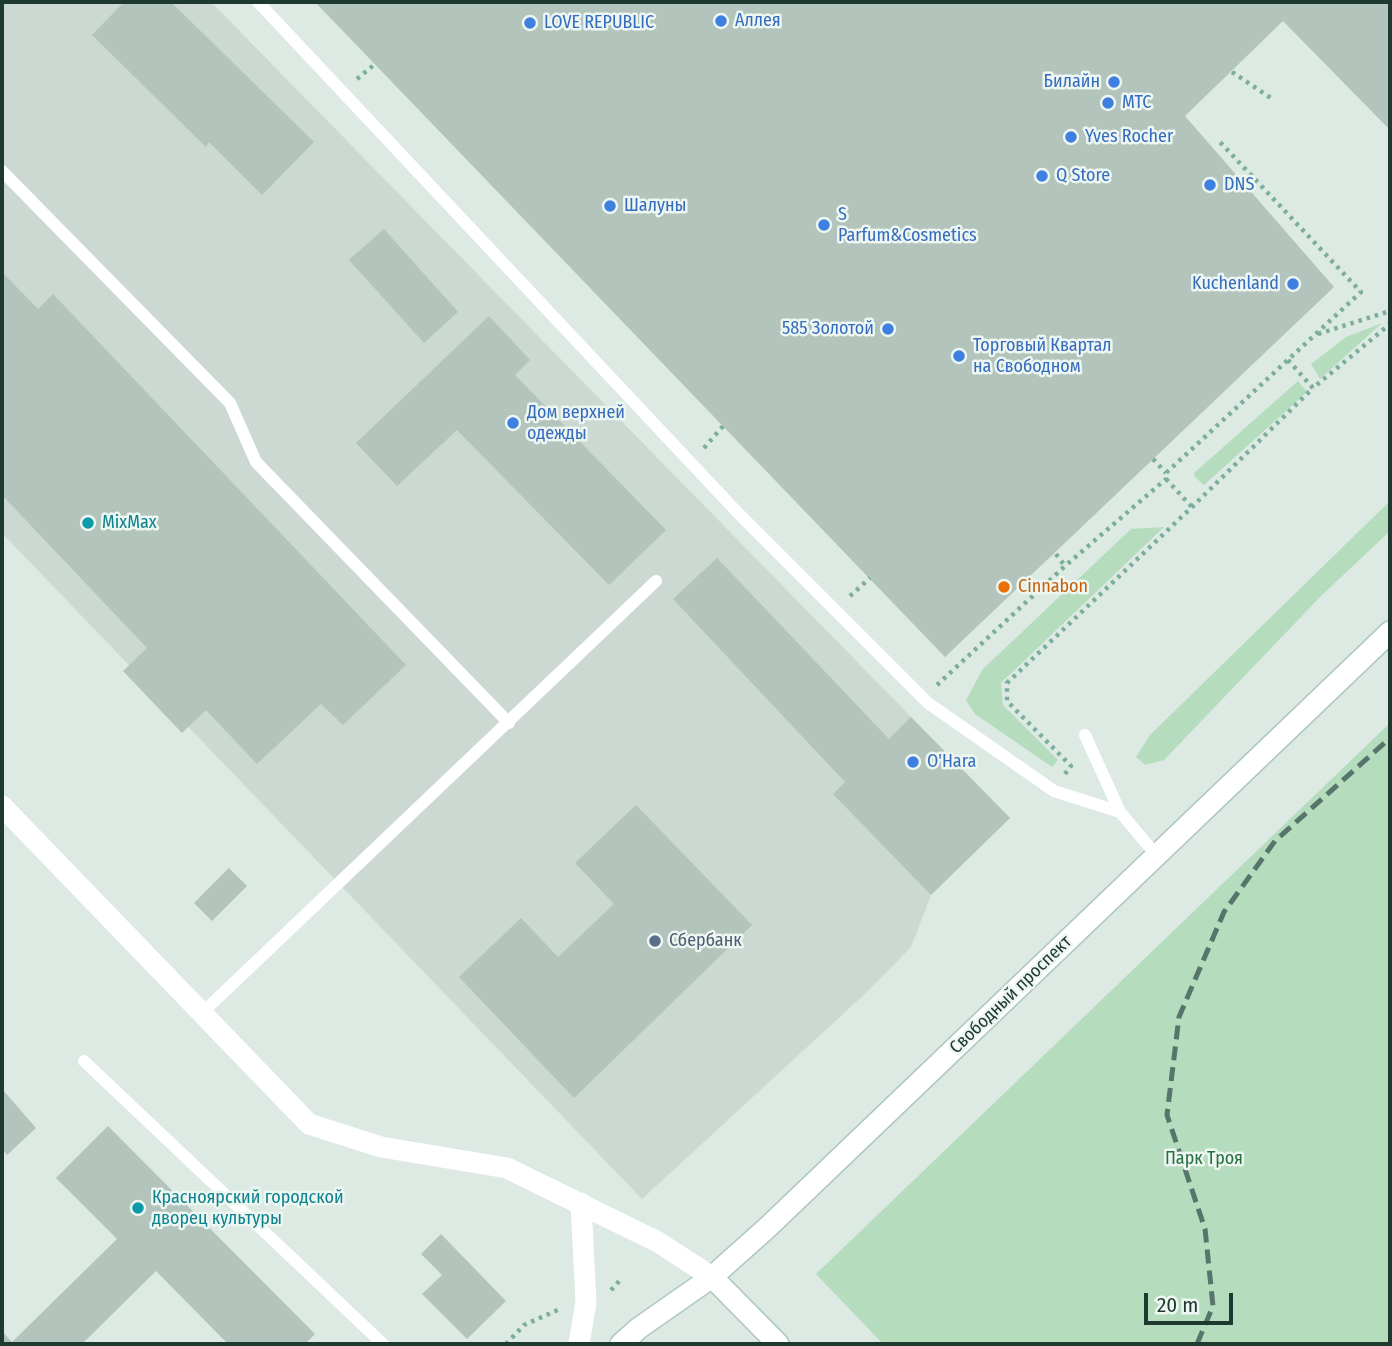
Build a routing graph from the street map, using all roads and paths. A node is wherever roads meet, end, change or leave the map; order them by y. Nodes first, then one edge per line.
1 (258, 2) edge
2 (1232, 72) dead end
3 (1271, 98) dead end
4 (1219, 141) dead end
5 (2, 171) edge
6 (1390, 311) edge
7 (1390, 324) edge
8 (1314, 336) junction
9 (1288, 360) junction
10 (1313, 388) junction
11 (724, 425) dead end
12 (1153, 458) dead end
13 (691, 463) junction
14 (1166, 476) junction
15 (1192, 507) junction
16 (1056, 554) dead end
17 (1065, 566) junction
18 (656, 581) dead end
19 (1390, 632) edge
20 (923, 697) junction
21 (509, 723) junction
22 (1085, 735) dead end
23 (1054, 791) junction
24 (2, 806) edge
25 (1120, 812) junction
26 (1157, 856) junction
27 (201, 1014) junction
28 (83, 1061) dead end
29 (581, 1203) junction
30 (712, 1277) junction
31 (572, 1304) dead end
32 (383, 1344) edge
33 (506, 1344) edge
34 (579, 1344) edge
35 (621, 1344) edge
36 (778, 1344) edge

1 - 13 lane
2 - 3 path
4 - 8 path
5 - 21 lane
6 - 8 path
7 - 10 path
8 - 9 path
9 - 10 path
9 - 14 path
10 - 15 path
11 - 13 path
12 - 14 path
13 - 20 lane
14 - 15 path
14 - 17 path
15 - 23 path
16 - 17 path
17 - 20 path
18 - 21 lane
19 - 26 main road, Свободный проспект
20 - 23 lane
21 - 27 lane
22 - 25 lane
23 - 25 lane
24 - 27 main road
25 - 26 lane
26 - 30 main road, Свободный проспект
27 - 29 main road
28 - 32 lane
29 - 30 main road
29 - 34 main road
30 - 35 main road, Свободный проспект
30 - 36 main road
31 - 33 path

